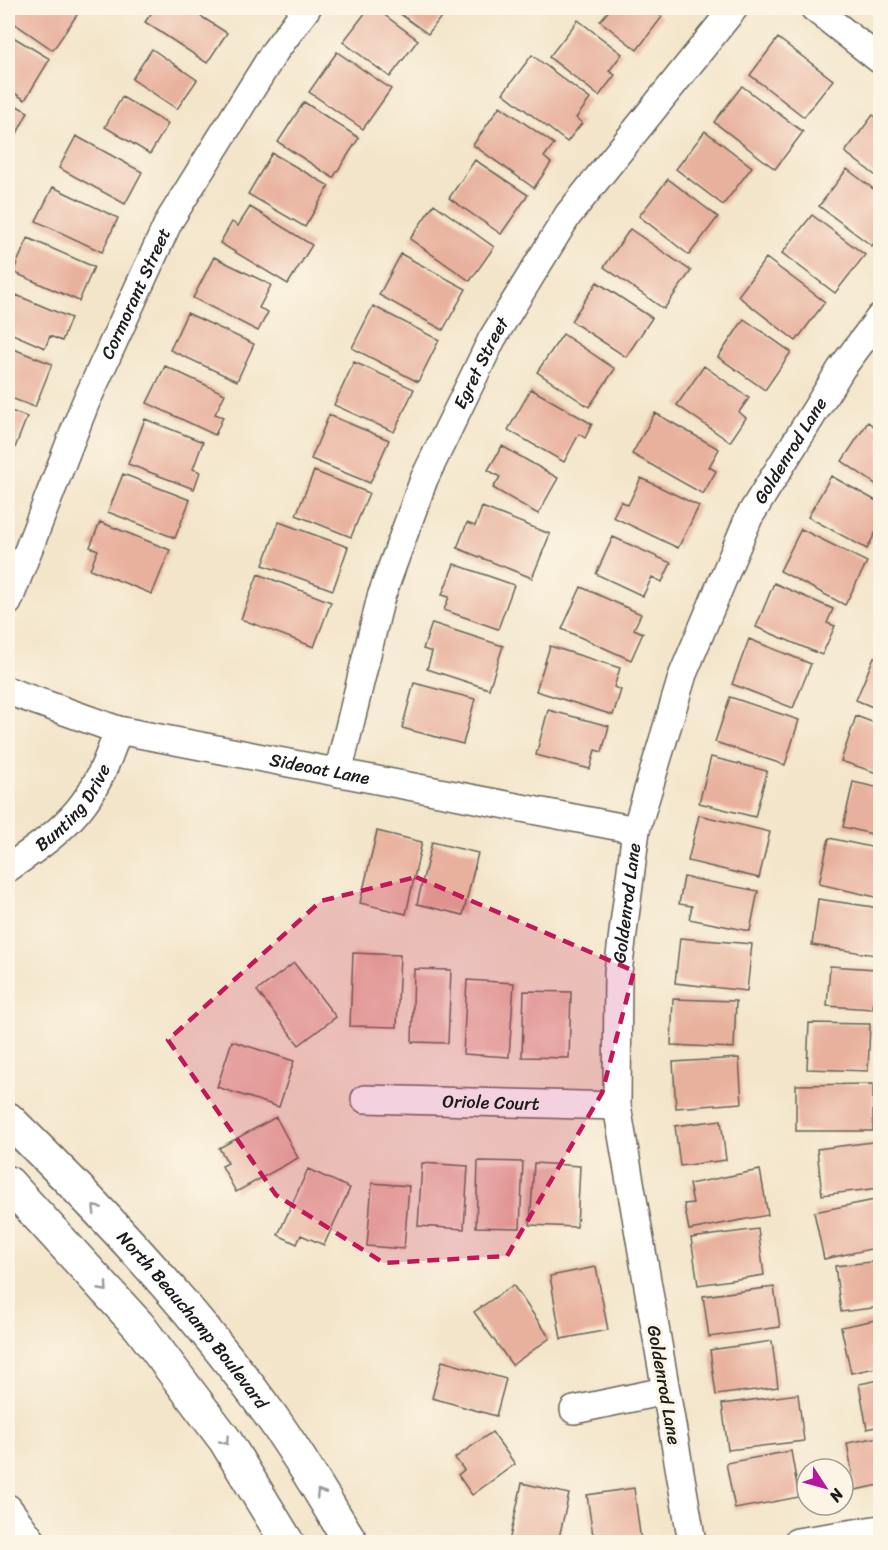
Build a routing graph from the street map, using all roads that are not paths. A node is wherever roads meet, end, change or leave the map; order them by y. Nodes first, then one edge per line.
1 (307, 8) edge
2 (734, 8) edge
3 (814, 8) edge
4 (880, 60) edge
5 (880, 317) edge
6 (8, 602) edge
7 (8, 691) edge
8 (118, 730) junction
9 (338, 773) junction
10 (636, 830) junction
11 (8, 868) edge
12 (364, 1099) dead end
13 (617, 1106) junction
14 (8, 1119) edge
15 (8, 1183) edge
16 (665, 1391) junction
17 (574, 1410) dead end
18 (8, 1508) edge
19 (880, 1529) edge
20 (33, 1542) edge
21 (287, 1542) edge
22 (351, 1542) edge
23 (692, 1542) edge
24 (797, 1542) edge

1 - 6 street, Cormorant Street
2 - 9 street, Egret Street
3 - 4 street
5 - 10 street, Goldenrod Lane
7 - 8 street, Sideoat Lane
8 - 9 street, Sideoat Lane
8 - 11 street, Bunting Drive
9 - 10 street, Sideoat Lane
10 - 13 street, Goldenrod Lane
12 - 13 street, Oriole Court
13 - 16 street, Goldenrod Lane
22 -> 14 street, North Beauchamp Boulevard
15 -> 21 street
16 - 17 street
16 - 23 street, Goldenrod Lane
18 - 20 street
19 - 24 street

